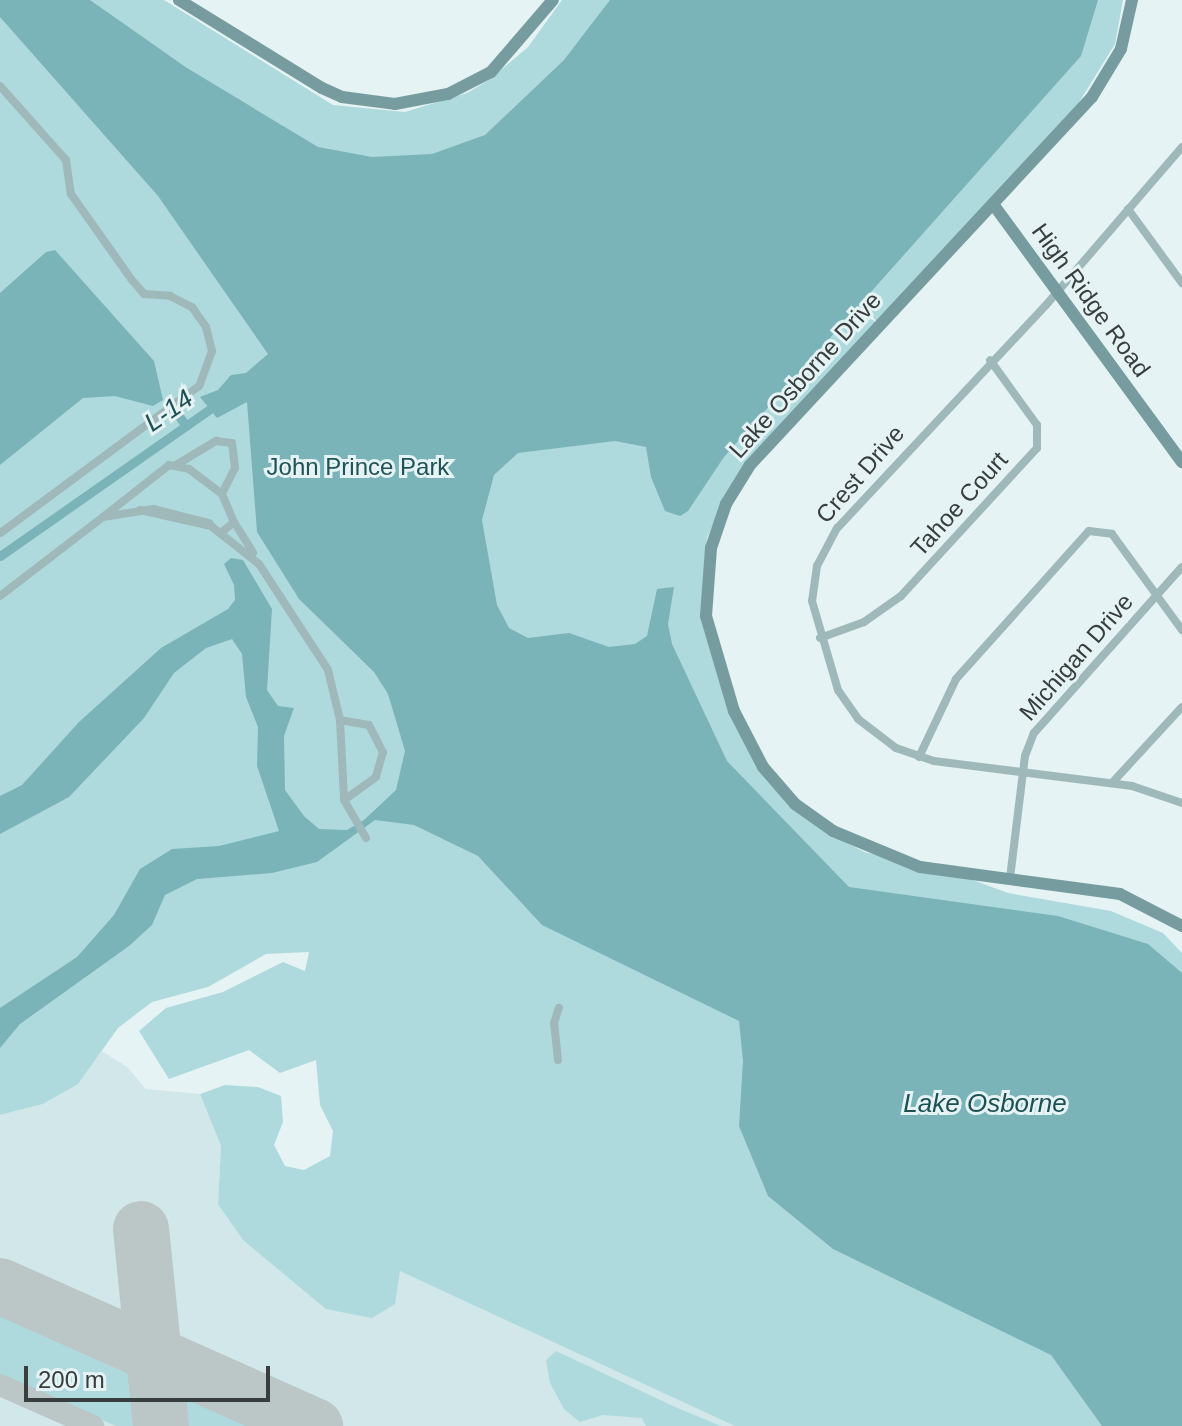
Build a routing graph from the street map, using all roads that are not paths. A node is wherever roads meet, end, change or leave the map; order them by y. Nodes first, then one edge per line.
1 (179, 0) edge
2 (553, 0) edge
3 (1132, 0) edge
4 (0, 86) edge
5 (1182, 147) edge
6 (993, 204) junction
7 (1128, 209) junction
8 (1182, 283) edge
9 (1056, 290) junction
10 (990, 360) junction
11 (1182, 462) edge
12 (176, 465) junction
13 (141, 488) junction
14 (222, 494) junction
15 (137, 510) junction
16 (103, 517) junction
17 (234, 522) junction
18 (222, 532) junction
19 (0, 533) edge
20 (259, 564) junction
21 (1182, 567) edge
22 (1157, 595) junction
23 (0, 596) edge
24 (1182, 630) edge
25 (820, 638) junction
26 (1182, 707) edge
27 (340, 720) junction
28 (919, 757) junction
29 (1023, 772) junction
30 (1112, 783) junction
31 (344, 800) junction
32 (1182, 803) edge
33 (366, 838) dead end
34 (1010, 878) junction
35 (1182, 926) edge
36 (559, 1008) dead end
37 (558, 1060) dead end

1 - 2 street
3 - 6 street, Lake Osborne Drive
4 - 19 street
5 - 7 street, Crest Drive
6 - 9 street, High Ridge Road
6 - 34 street, Lake Osborne Drive
7 - 8 street
7 - 9 street, Crest Drive
9 - 10 street, Crest Drive
9 - 11 street, High Ridge Road
10 - 25 street, Crest Drive
10 - 25 street, Tahoe Court
12 - 13 street
12 - 14 street
12 - 14 street
13 - 15 street
13 - 16 street
14 - 17 street
15 - 16 street
15 - 18 street
16 - 23 street
17 - 18 street
17 - 20 street
18 - 20 street
20 - 27 street
21 - 22 street, Michigan Drive
22 - 24 street
22 - 28 street
22 - 29 street, Michigan Drive
25 - 28 street, Crest Drive
26 - 30 street
27 - 31 street
27 - 31 street
28 - 29 street, Crest Drive
29 - 30 street, Crest Drive
29 - 34 street, Michigan Drive
30 - 32 street, Crest Drive
31 - 33 street
34 - 35 street, Lake Osborne Drive
36 - 37 street

